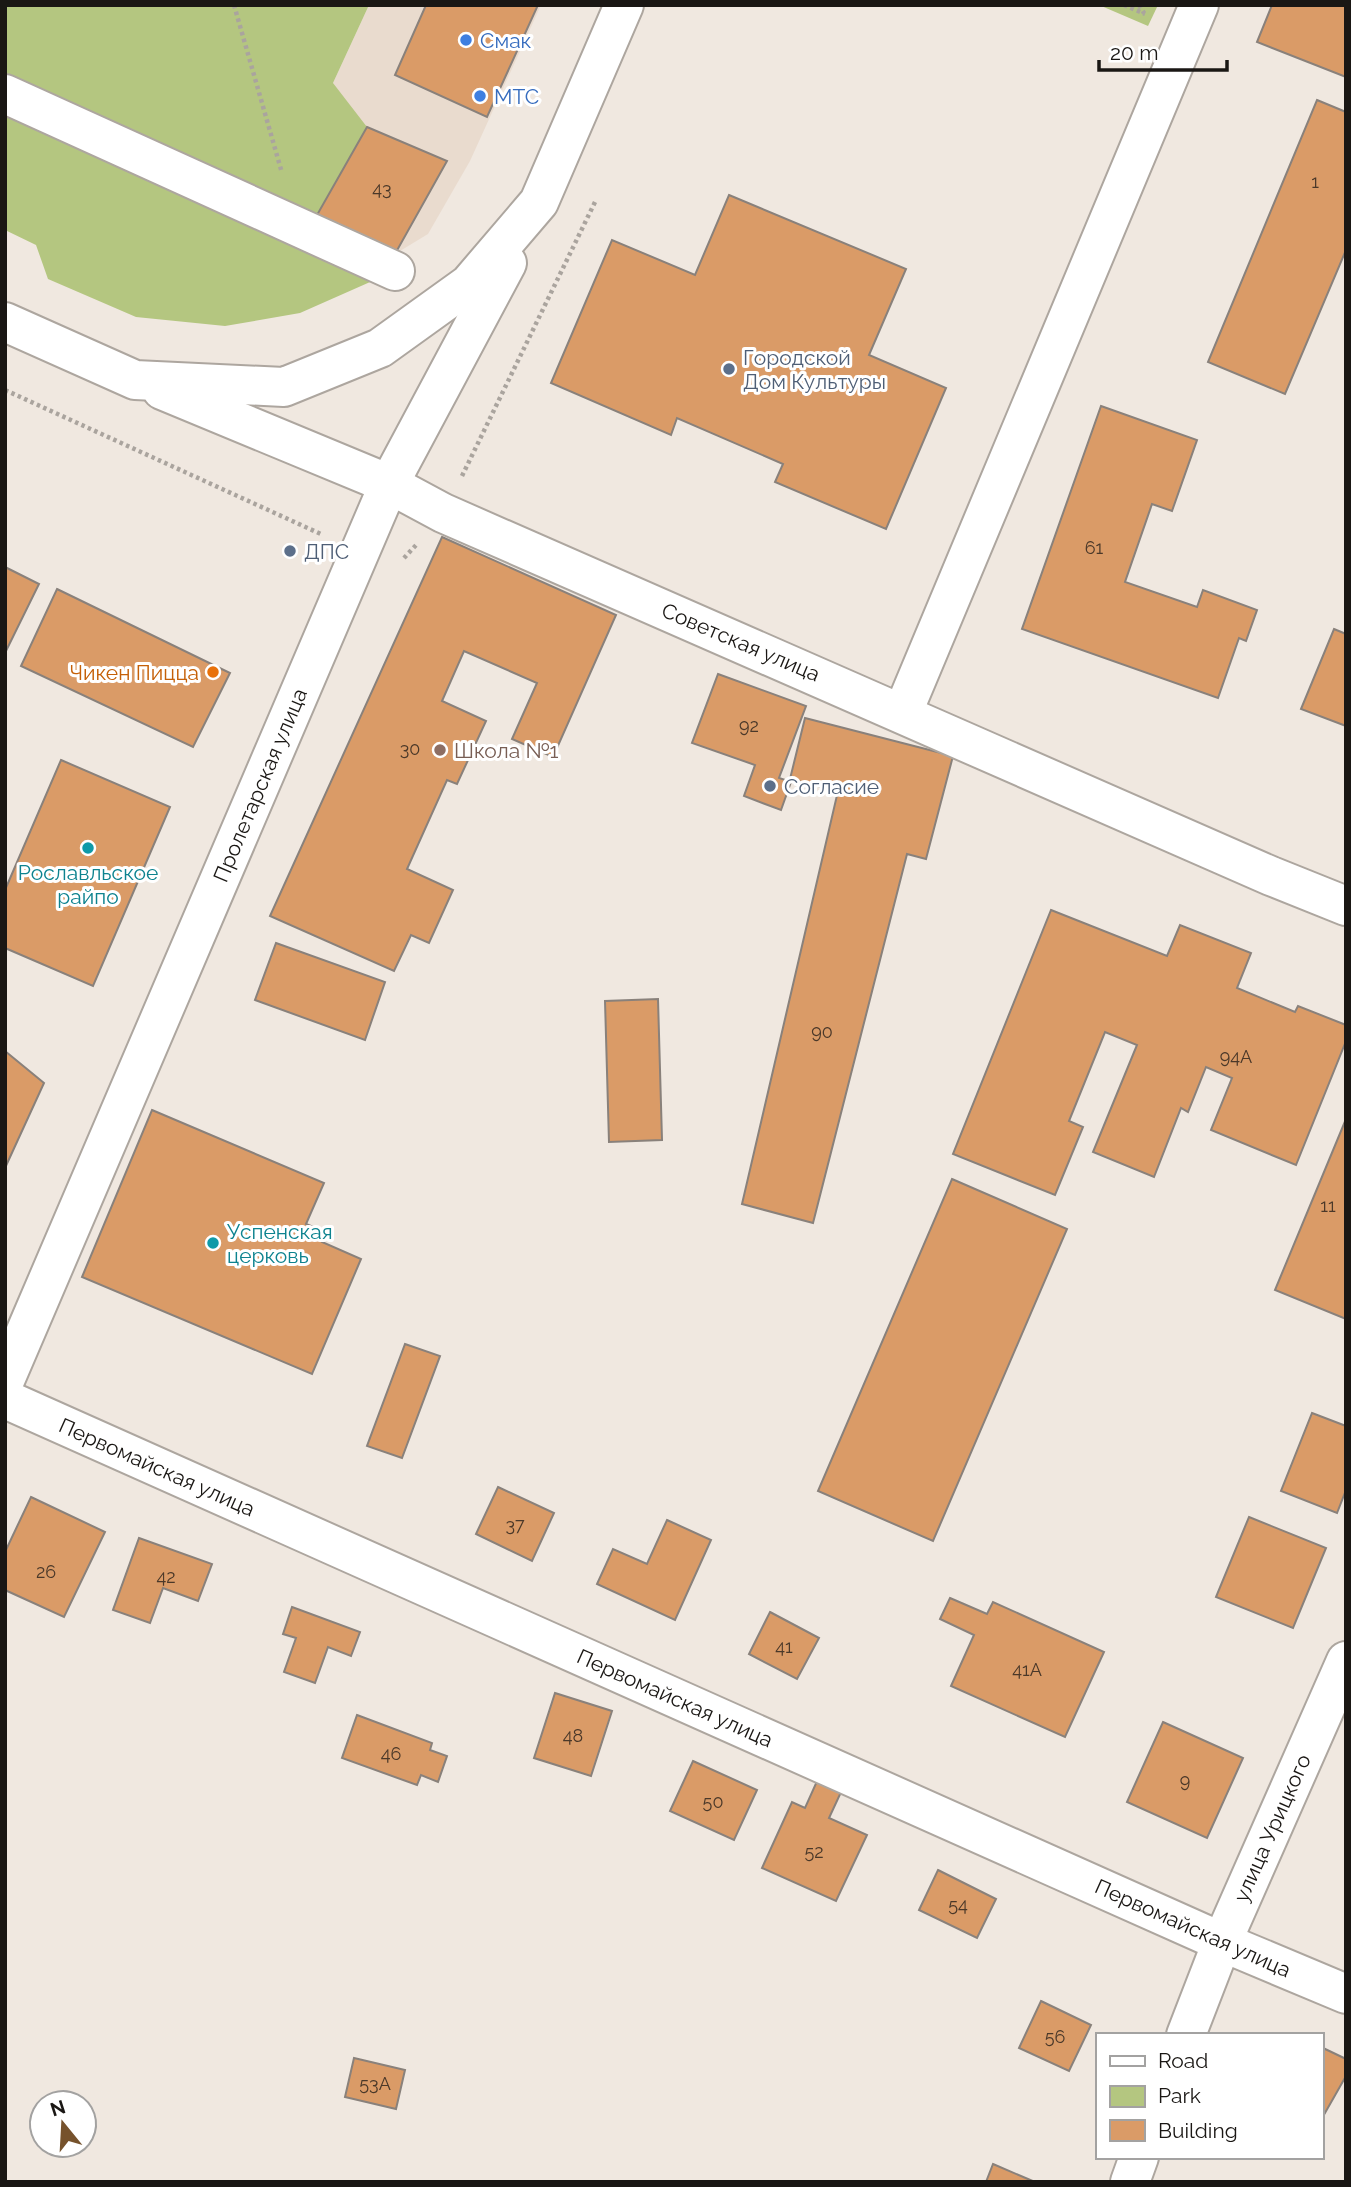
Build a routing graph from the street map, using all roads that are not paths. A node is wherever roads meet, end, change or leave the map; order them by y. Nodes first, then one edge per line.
1 (624, 5) edge
2 (1199, 5) edge
3 (5, 94) edge
4 (539, 202) junction
5 (395, 271) dead end
6 (5, 322) edge
7 (135, 380) junction
8 (284, 387) joint
9 (389, 484) junction
10 (903, 712) junction
11 (1346, 906) edge
12 (5, 1380) edge
13 (5, 1399) edge
14 (1346, 1661) edge
15 (1222, 1942) junction
16 (1346, 1994) edge
17 (1187, 2033) edge
18 (1138, 2159) edge
19 (1130, 2182) edge

1 - 4 street, Пролетарская улица
2 - 10 street
3 - 5 street
4 - 8 street, Пролетарская улица
4 - 9 street, Пролетарская улица
6 - 7 street, Советская улица
7 - 8 street, Советская улица
7 - 9 street, Советская улица
9 - 10 street, Советская улица
9 - 12 street, Пролетарская улица
10 - 11 street, Советская улица
13 - 15 street, Первомайская улица
14 - 15 street, улица Урицкого
15 - 16 street, Первомайская улица
15 - 17 street, улица Урицкого
18 - 19 street

